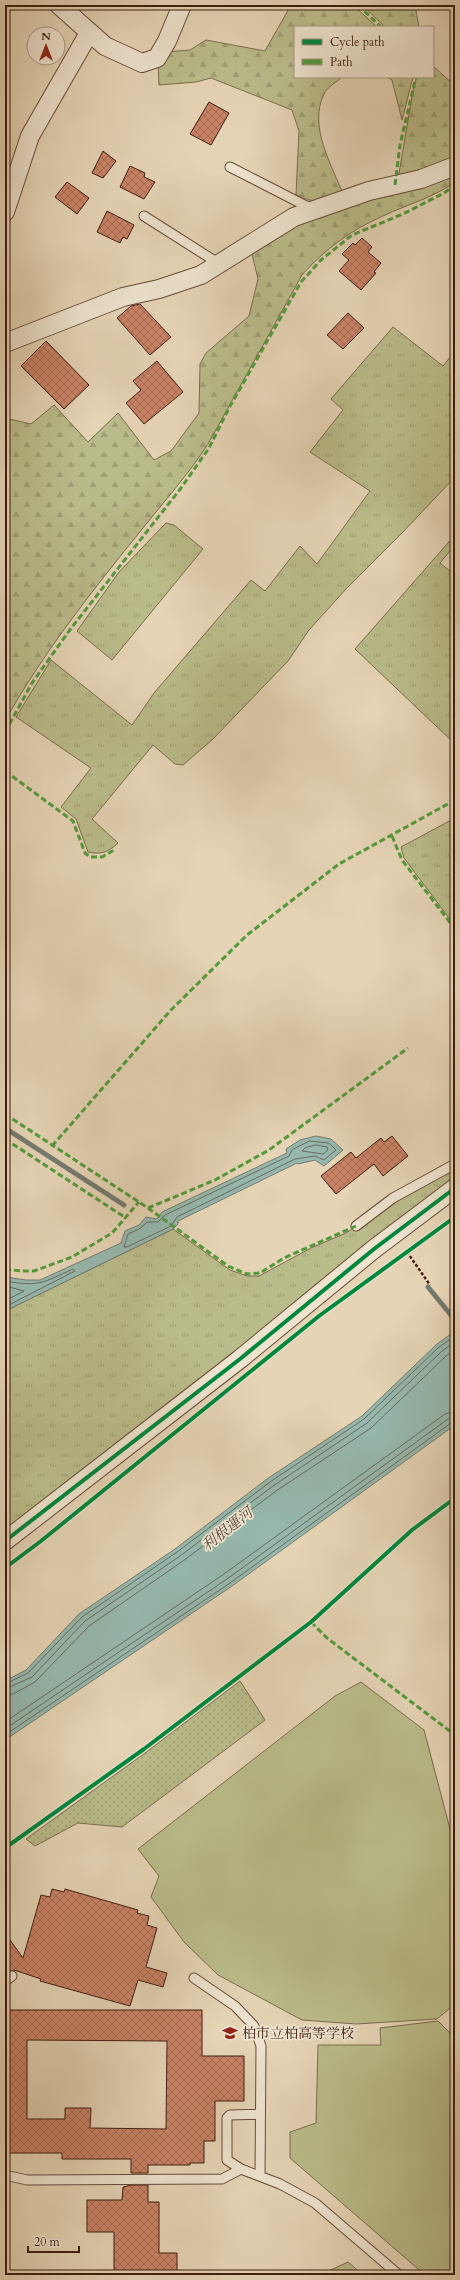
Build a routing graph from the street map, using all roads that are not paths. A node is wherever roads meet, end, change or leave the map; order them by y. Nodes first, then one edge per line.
1 (59, 5) edge
2 (182, 5) edge
3 (89, 33) junction
4 (455, 166) edge
5 (230, 167) dead end
6 (315, 210) junction
7 (5, 212) edge
8 (144, 216) dead end
9 (218, 263) junction
10 (5, 343) edge
11 (455, 1164) edge
12 (455, 1188) edge
13 (356, 1226) dead end
14 (5, 1541) edge
15 (194, 1978) dead end
16 (260, 2114) junction
17 (241, 2169) junction
18 (5, 2175) edge
19 (260, 2176) junction
20 (399, 2275) edge

1 - 3 street
2 - 3 street
3 - 7 street
4 - 6 street
5 - 6 lane
6 - 9 street
8 - 9 lane
9 - 10 street
11 - 13 lane
12 - 14 street
15 - 16 lane
16 - 17 lane
16 - 19 lane
17 - 18 lane
17 - 19 lane
19 - 20 lane

